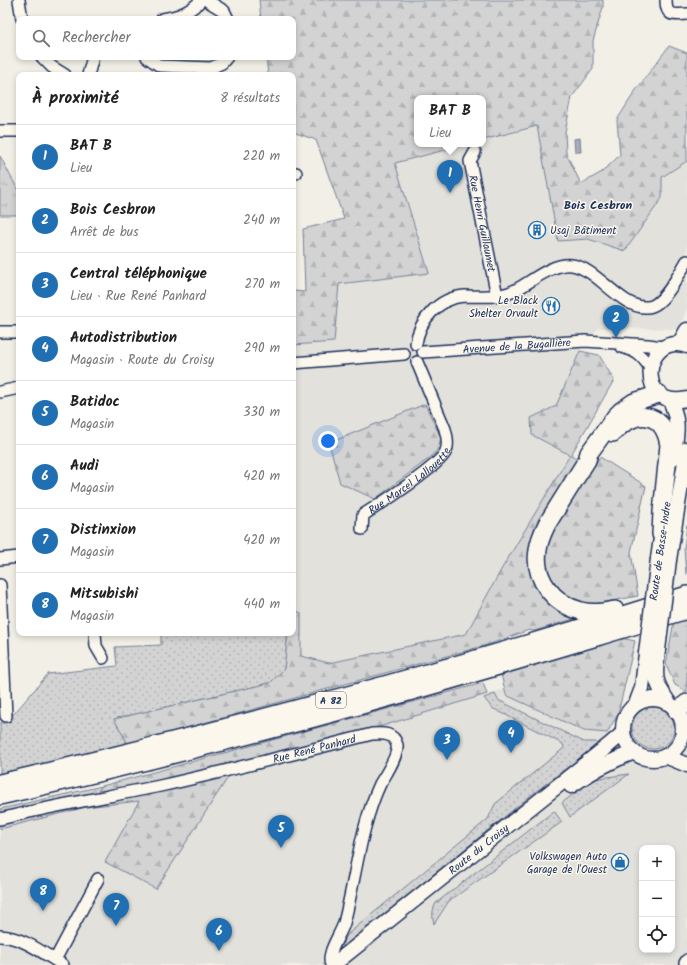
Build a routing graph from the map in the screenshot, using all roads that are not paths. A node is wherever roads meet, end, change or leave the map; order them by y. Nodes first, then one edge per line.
1 (20, 0) edge
2 (201, 0) edge
3 (206, 0) edge
4 (666, 0) edge
5 (687, 14) edge
6 (22, 16) edge
7 (178, 16) edge
8 (226, 16) edge
9 (45, 60) edge
10 (92, 60) edge
11 (151, 60) edge
12 (225, 60) edge
13 (60, 72) edge
14 (89, 72) edge
15 (0, 131) edge
16 (16, 131) edge
17 (475, 152) dead end
18 (687, 261) edge
19 (497, 296) junction
20 (687, 330) edge
21 (0, 332) edge
22 (16, 332) edge
23 (610, 343) junction
24 (683, 345) edge
25 (663, 347) junction
26 (418, 353) junction
27 (404, 354) junction
28 (296, 363) edge
29 (650, 368) junction
30 (16, 389) edge
31 (0, 392) edge
32 (665, 397) junction
33 (687, 399) edge
34 (687, 449) edge
35 (587, 460) junction
36 (362, 529) dead end
37 (661, 534) junction
38 (16, 557) edge
39 (0, 558) edge
40 (664, 559) junction
41 (0, 585) edge
42 (687, 595) edge
43 (658, 604) junction
44 (687, 610) edge
45 (96, 636) edge
46 (652, 652) junction
47 (103, 658) dead end
48 (2, 681) edge
49 (636, 704) junction
50 (678, 706) edge
51 (6, 716) dead end
52 (623, 732) junction
53 (685, 740) edge
54 (634, 752) junction
55 (665, 756) junction
56 (687, 765) edge
57 (0, 784) edge
58 (0, 796) edge
59 (0, 819) edge
60 (98, 879) dead end
61 (0, 936) edge
62 (59, 963) edge
63 (332, 965) edge
64 (347, 965) edge

1 - 6 street
2 - 7 street
3 - 8 street
4 - 5 street
9 - 13 street
10 - 14 street
11 - 12 street
15 - 16 street
17 - 19 street, Rue Henri Guillaumet
18 - 19 street
19 - 26 street
20 - 24 main road
21 - 22 street
23 - 25 street, Avenue de la Bugallière
23 - 26 street, Avenue de la Bugallière
23 - 29 street, Avenue de la Bugallière
24 - 25 main road
25 - 29 main road
26 - 27 street
26 - 27 street
26 - 36 street, Rue Marcel Lallouette
27 - 28 street
29 - 32 main road, Route de Basse-Indre
30 - 31 street
32 - 33 main road
32 - 35 highway
32 - 37 main road, Route de Basse-Indre
34 - 40 main road, Route de Basse-Indre
35 - 37 highway
35 - 43 highway
37 - 40 main road, Route de Basse-Indre
38 - 39 street
40 - 46 main road, Route de Basse-Indre, bridge
41 - 48 street
42 - 43 highway, A 82
43 - 57 highway, A 82
44 - 58 highway, A 82
45 - 47 street
46 - 49 main road, Route de Basse-Indre
46 - 50 main road, Route de Basse-Indre
48 - 51 street
49 - 50 main road
49 - 52 main road
50 - 53 main road
52 - 54 main road
52 - 63 main road, Route du Croisy
53 - 55 main road
54 - 55 main road
54 - 64 main road, Route du Croisy
55 - 56 main road
59 - 63 street, Rue René Panhard
60 - 62 street
61 - 62 street

